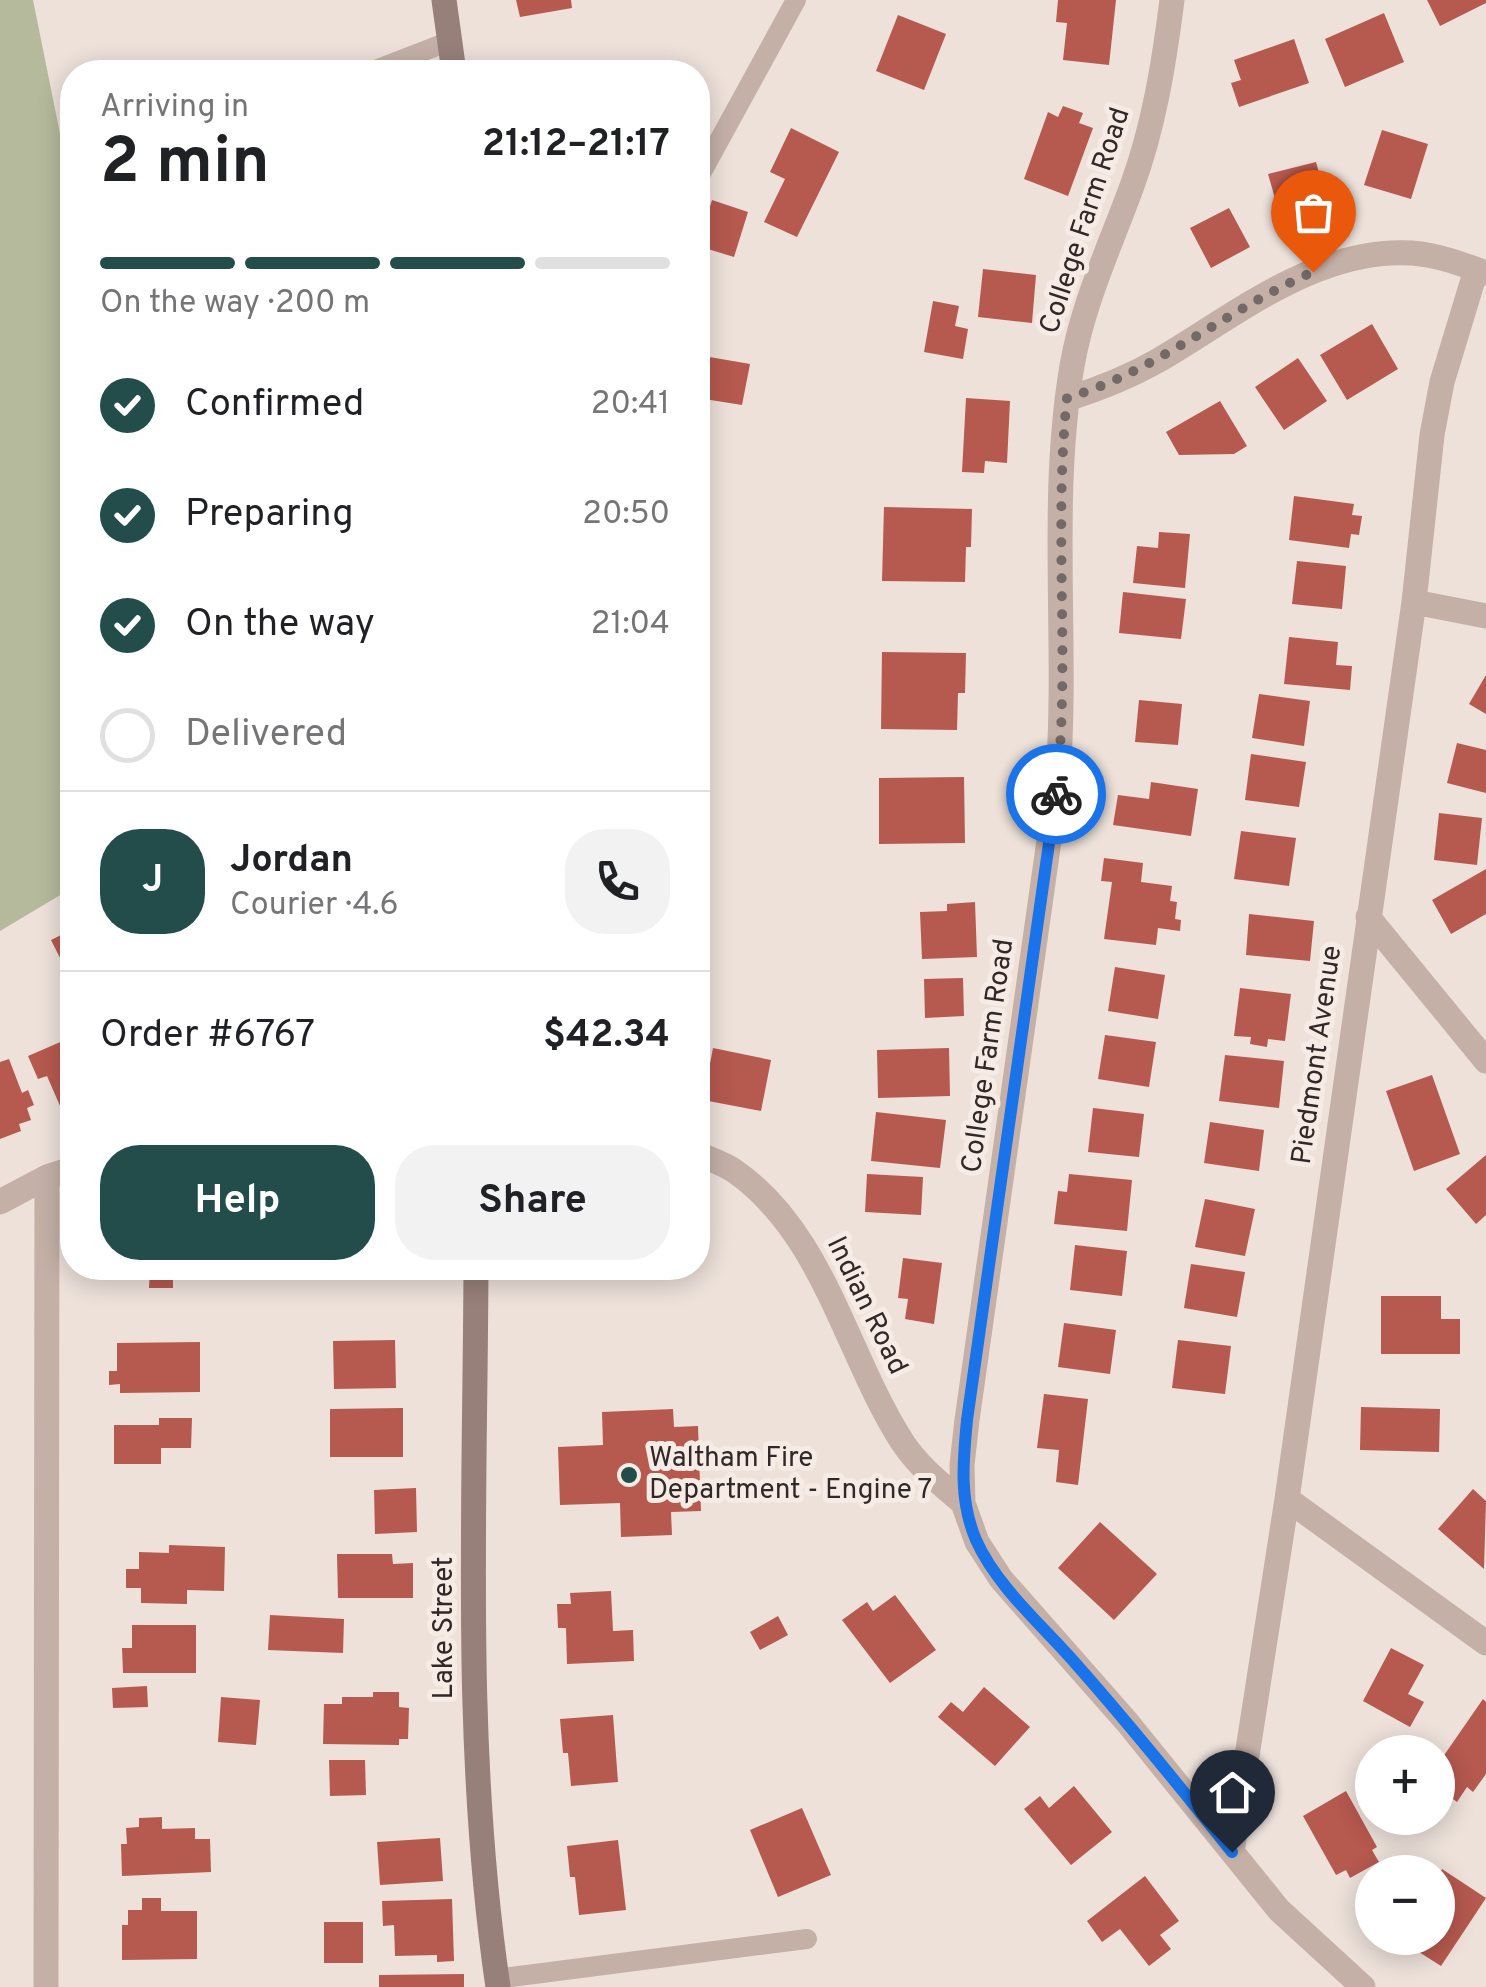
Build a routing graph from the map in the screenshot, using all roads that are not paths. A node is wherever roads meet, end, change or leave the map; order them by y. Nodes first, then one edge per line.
1 (444, 0) edge
2 (796, 0) edge
3 (1172, 0) edge
4 (450, 41) junction
5 (401, 60) edge
6 (452, 60) edge
7 (710, 157) edge
8 (1481, 271) edge
9 (1067, 398) junction
10 (1414, 602) junction
11 (1486, 616) edge
12 (1368, 917) junction
13 (1486, 1060) edge
14 (710, 1159) edge
15 (60, 1173) edge
16 (46, 1177) junction
17 (0, 1202) edge
18 (476, 1280) edge
19 (1287, 1499) junction
20 (964, 1503) junction
21 (1486, 1642) edge
22 (1232, 1852) junction
23 (808, 1940) dead end
24 (497, 1983) edge
25 (46, 1987) edge
26 (1364, 1987) edge

1 - 4 street
2 - 7 lane
3 - 9 street, College Farm Road
4 - 5 lane
4 - 6 street
8 - 9 street
8 - 10 street, Piedmont Avenue
9 - 20 street, College Farm Road
10 - 11 street
10 - 12 street, Piedmont Avenue
12 - 13 street
12 - 19 street, Piedmont Avenue
14 - 20 street, Indian Road
15 - 16 street
16 - 17 street
16 - 25 street
18 - 24 street, Lake Street
19 - 21 street
19 - 22 street, Piedmont Avenue
20 - 22 street, College Farm Road
22 - 26 street, College Farm Road
23 - 24 lane

